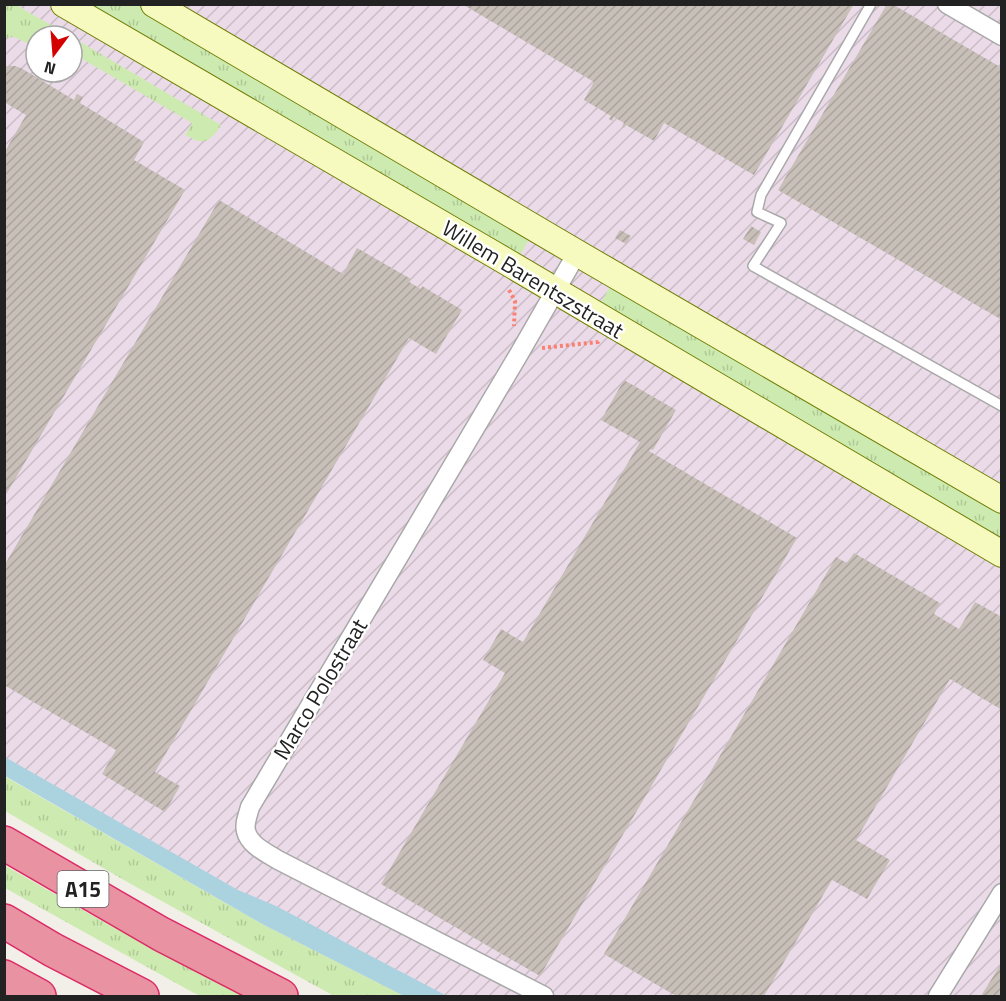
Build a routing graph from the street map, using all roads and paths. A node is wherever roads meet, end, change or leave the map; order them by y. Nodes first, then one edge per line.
1 (64, 4) edge
2 (154, 4) edge
3 (871, 4) edge
4 (947, 4) edge
5 (1002, 36) edge
6 (577, 253) junction
7 (555, 291) junction
8 (1002, 405) edge
9 (1002, 500) edge
10 (1002, 554) edge
11 (4, 843) edge
12 (1002, 893) edge
13 (4, 921) edge
14 (4, 977) edge
15 (39, 996) edge
16 (142, 996) edge
17 (281, 996) edge
18 (543, 996) edge
19 (938, 996) edge

1 - 7 main road, Willem Barentszstraat
2 - 6 main road, Willem Barentszstraat
3 - 8 lane
4 - 5 street
6 - 7 street, Marco Polostraat
6 - 9 main road, Willem Barentszstraat
7 - 10 main road, Willem Barentszstraat
7 - 18 street, Marco Polostraat
11 - 17 highway, A15
12 - 19 street
13 - 16 highway
14 - 15 highway

